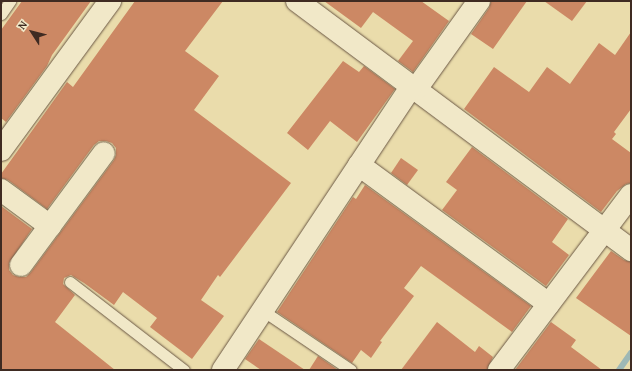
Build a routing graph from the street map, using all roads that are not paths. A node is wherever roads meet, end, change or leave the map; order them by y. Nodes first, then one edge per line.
1 (10, 1) edge
2 (110, 1) edge
3 (297, 1) edge
4 (479, 1) edge
5 (1, 14) edge
6 (414, 88) junction
7 (1, 150) edge
8 (104, 153) dead end
9 (359, 165) junction
10 (1, 190) edge
11 (631, 195) edge
12 (50, 226) junction
13 (605, 229) junction
14 (631, 250) edge
15 (21, 265) dead end
16 (70, 282) dead end
17 (549, 304) junction
18 (262, 310) junction
19 (184, 370) edge
20 (223, 370) edge
21 (351, 370) edge
22 (499, 370) edge

1 - 5 lane
2 - 7 street
3 - 6 street
4 - 6 street
6 - 9 street
6 - 13 street
8 - 12 street
9 - 17 street
9 - 18 street
10 - 12 street
11 - 13 street
12 - 15 street
13 - 14 street
13 - 17 street
16 - 19 lane
17 - 22 street
18 - 20 street
18 - 21 lane

